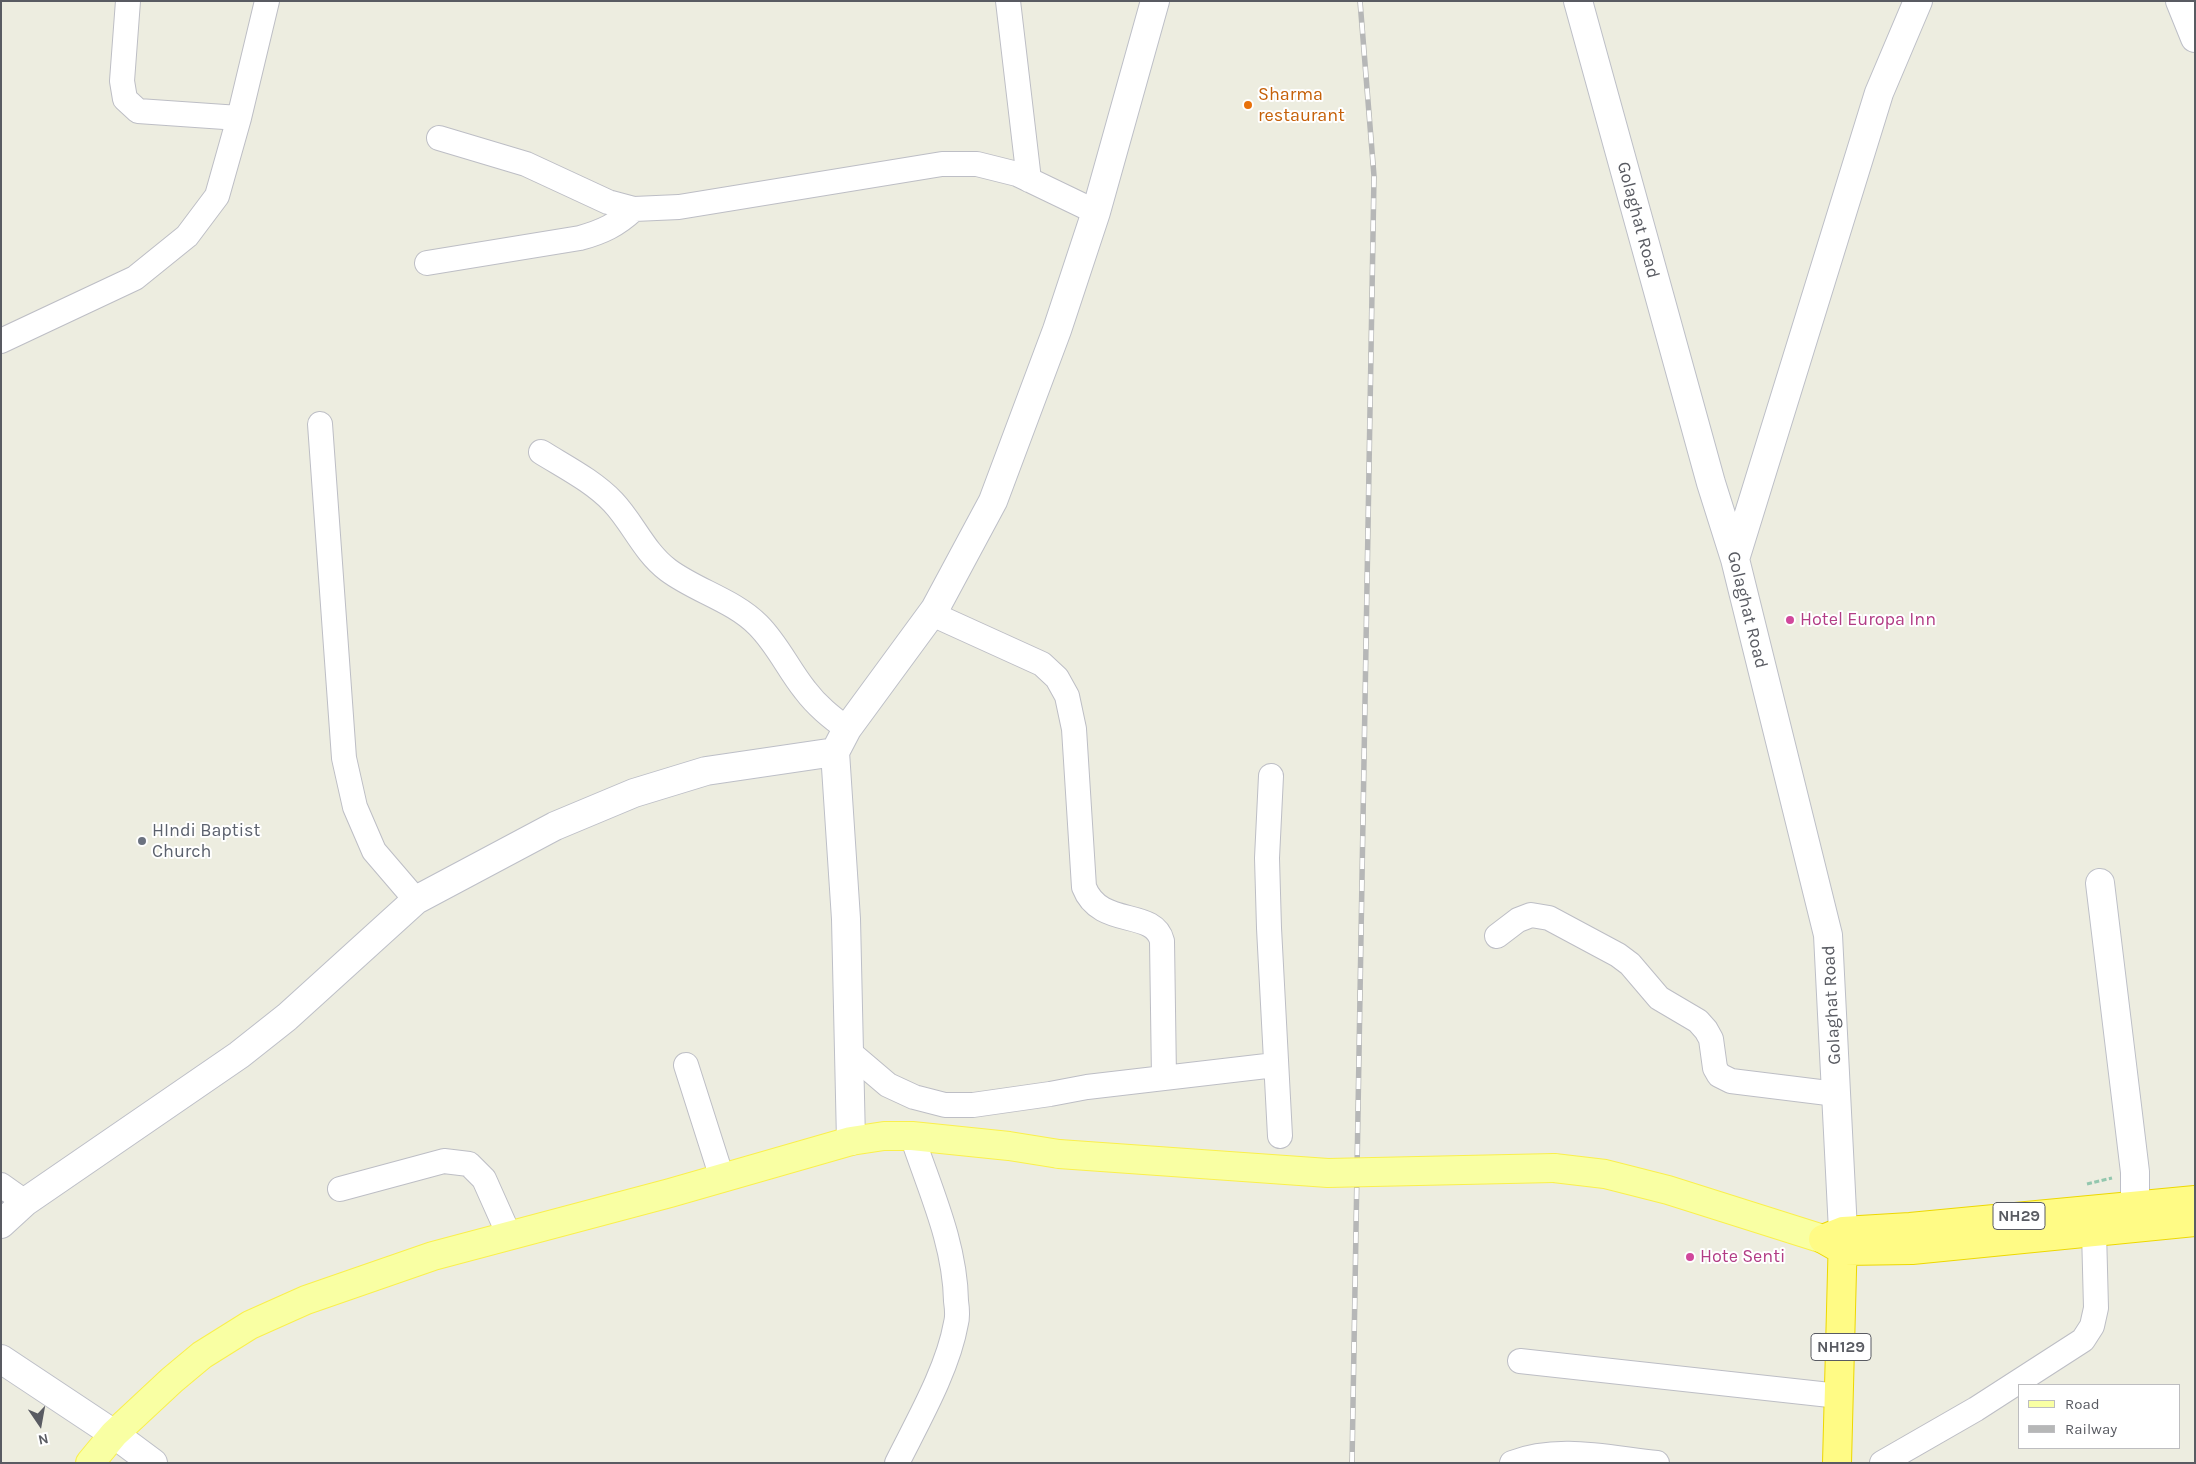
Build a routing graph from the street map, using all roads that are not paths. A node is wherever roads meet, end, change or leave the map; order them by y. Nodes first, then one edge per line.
1 (128, 1) edge
2 (267, 1) edge
3 (1008, 1) edge
4 (1155, 1) edge
5 (1578, 1) edge
6 (1918, 1) edge
7 (2180, 1) edge
8 (2195, 38) edge
9 (239, 118) junction
10 (440, 138) dead end
11 (1029, 180) junction
12 (634, 209) junction
13 (1096, 212) junction
14 (427, 263) dead end
15 (1, 341) edge
16 (320, 424) dead end
17 (541, 452) dead end
18 (1735, 559) junction
19 (932, 614) junction
20 (841, 741) junction
21 (1271, 776) dead end
22 (2100, 884) dead end
23 (416, 900) junction
24 (1498, 936) dead end
25 (848, 1051) junction
26 (686, 1065) dead end
27 (1275, 1065) junction
28 (1164, 1078) junction
29 (1836, 1094) junction
30 (912, 1136) junction
31 (1280, 1136) dead end
32 (851, 1141) junction
33 (722, 1178) junction
34 (1, 1185) edge
35 (340, 1189) dead end
36 (2195, 1200) edge
37 (25, 1202) junction
38 (2135, 1204) junction
39 (2195, 1222) edge
40 (1, 1224) edge
41 (2094, 1231) junction
42 (509, 1235) junction
43 (1837, 1240) junction
44 (1, 1359) edge
45 (1520, 1361) dead end
46 (1839, 1396) junction
47 (114, 1434) junction
48 (90, 1463) edge
49 (153, 1463) edge
50 (897, 1463) edge
51 (1512, 1463) edge
52 (1657, 1463) edge
53 (1836, 1463) edge
54 (1882, 1463) edge

1 - 9 street
2 - 9 street
3 - 11 street
4 - 13 street
5 - 18 street, Golaghat Road
6 - 18 street
7 - 8 street
9 - 15 street
10 - 12 street
11 - 12 street
11 - 13 street
12 - 14 street
13 - 19 street
16 - 23 street
17 - 20 street
18 - 29 street, Golaghat Road
19 - 20 street
19 - 28 street
20 - 23 street
20 - 25 street
21 - 27 street
22 - 38 street
23 - 37 street
24 - 29 street
25 - 28 street
25 - 32 street
26 - 33 street
27 - 28 street
27 - 31 street
29 - 43 street, Golaghat Road
30 - 32 main road
30 - 43 main road, bridge
30 - 50 street
32 - 33 main road
33 - 42 main road
34 - 37 street
35 - 42 street
36 - 38 highway, NH29
37 - 40 street
38 - 43 highway, NH29
39 - 41 highway, NH29
41 - 43 highway, NH29
41 - 54 street
42 - 47 main road
43 - 46 highway, NH129
44 - 47 street
45 - 46 street
46 - 53 highway, NH129
47 - 48 main road
47 - 49 street
51 - 52 street

